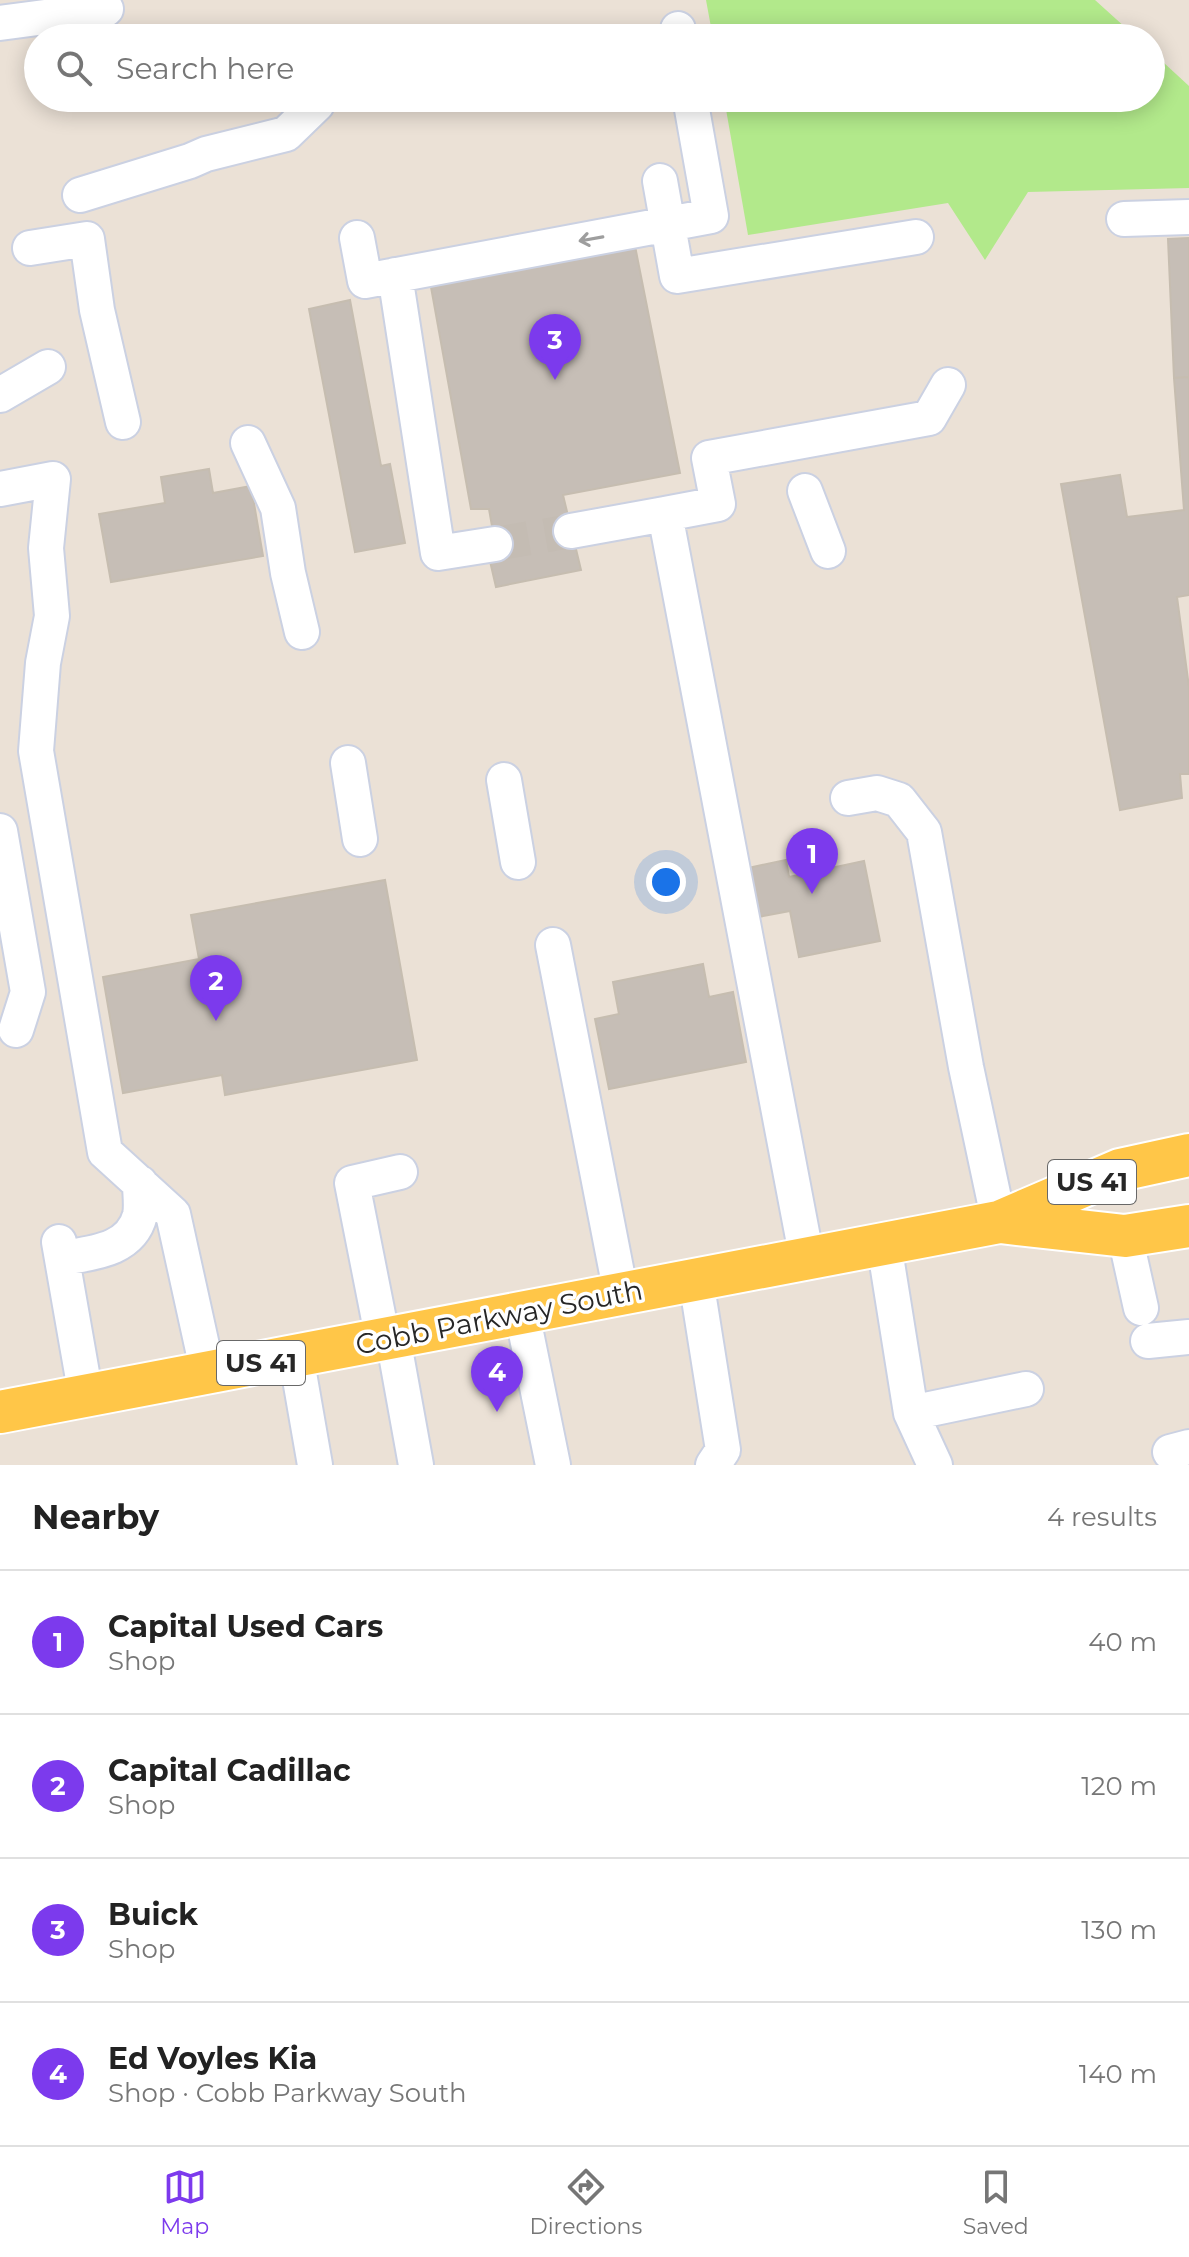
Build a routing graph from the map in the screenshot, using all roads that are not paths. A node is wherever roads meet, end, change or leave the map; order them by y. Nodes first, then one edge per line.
1 (106, 9) dead end
2 (0, 23) edge
3 (309, 112) edge
4 (692, 112) edge
5 (660, 181) dead end
6 (80, 195) dead end
7 (1189, 217) edge
8 (1124, 219) dead end
9 (668, 225) junction
10 (916, 237) dead end
11 (357, 238) dead end
12 (30, 248) dead end
13 (395, 275) junction
14 (48, 367) dead end
15 (948, 385) dead end
16 (0, 395) edge
17 (123, 422) dead end
18 (248, 443) dead end
19 (0, 489) edge
20 (805, 491) dead end
21 (665, 514) junction
22 (571, 531) tunnel mouth
23 (495, 544) tunnel mouth
24 (828, 551) dead end
25 (302, 632) dead end
26 (348, 763) dead end
27 (504, 780) dead end
28 (848, 798) dead end
29 (0, 831) edge
30 (360, 839) dead end
31 (518, 862) dead end
32 (553, 945) dead end
33 (16, 1030) dead end
34 (1189, 1155) edge
35 (400, 1172) dead end
36 (140, 1183) junction
37 (999, 1222) junction
38 (1189, 1226) edge
39 (1125, 1236) junction
40 (884, 1244) junction
41 (807, 1259) junction
42 (696, 1280) junction
43 (621, 1294) junction
44 (522, 1313) junction
45 (1189, 1337) edge
46 (388, 1339) junction
47 (296, 1356) junction
48 (208, 1373) junction
49 (1026, 1389) dead end
50 (86, 1396) junction
51 (0, 1412) edge
52 (911, 1413) junction
53 (315, 1465) edge
54 (416, 1465) edge
55 (553, 1465) edge
56 (713, 1465) edge
57 (935, 1465) edge

1 - 2 lane
3 - 6 lane
4 - 9 lane
5 - 9 lane
7 - 8 lane
9 - 10 lane
9 -> 13 lane
11 - 13 lane
12 - 17 lane
13 - 23 lane
14 - 16 lane
15 - 21 lane
18 - 25 lane
19 - 36 lane
20 - 24 lane
21 - 22 lane
21 - 41 lane
26 - 30 lane
27 - 31 lane
28 - 37 lane
29 - 33 lane
32 - 43 lane
34 - 37 main road, Cobb Parkway South / US 41
35 - 46 lane
36 - 48 lane
36 - 50 lane
37 - 39 main road, Cobb Parkway South / US 41
37 - 40 main road, Cobb Parkway South / US 41
38 - 39 main road, Cobb Parkway South / US 41
39 - 45 lane
40 - 41 main road, Cobb Parkway South / US 41
40 - 52 lane
41 - 42 main road, Cobb Parkway South / US 41
42 - 43 main road, Cobb Parkway South / US 41
42 - 56 lane
43 - 44 main road, Cobb Parkway South / US 41
44 - 46 main road, Cobb Parkway South / US 41
44 - 55 lane
46 - 47 main road, Cobb Parkway South / US 41
46 - 54 lane
47 - 48 main road, Cobb Parkway South / US 41
47 - 53 lane
48 - 50 main road, Cobb Parkway South / US 41
49 - 52 lane
50 - 51 main road, Cobb Parkway South / US 41
52 - 57 lane

